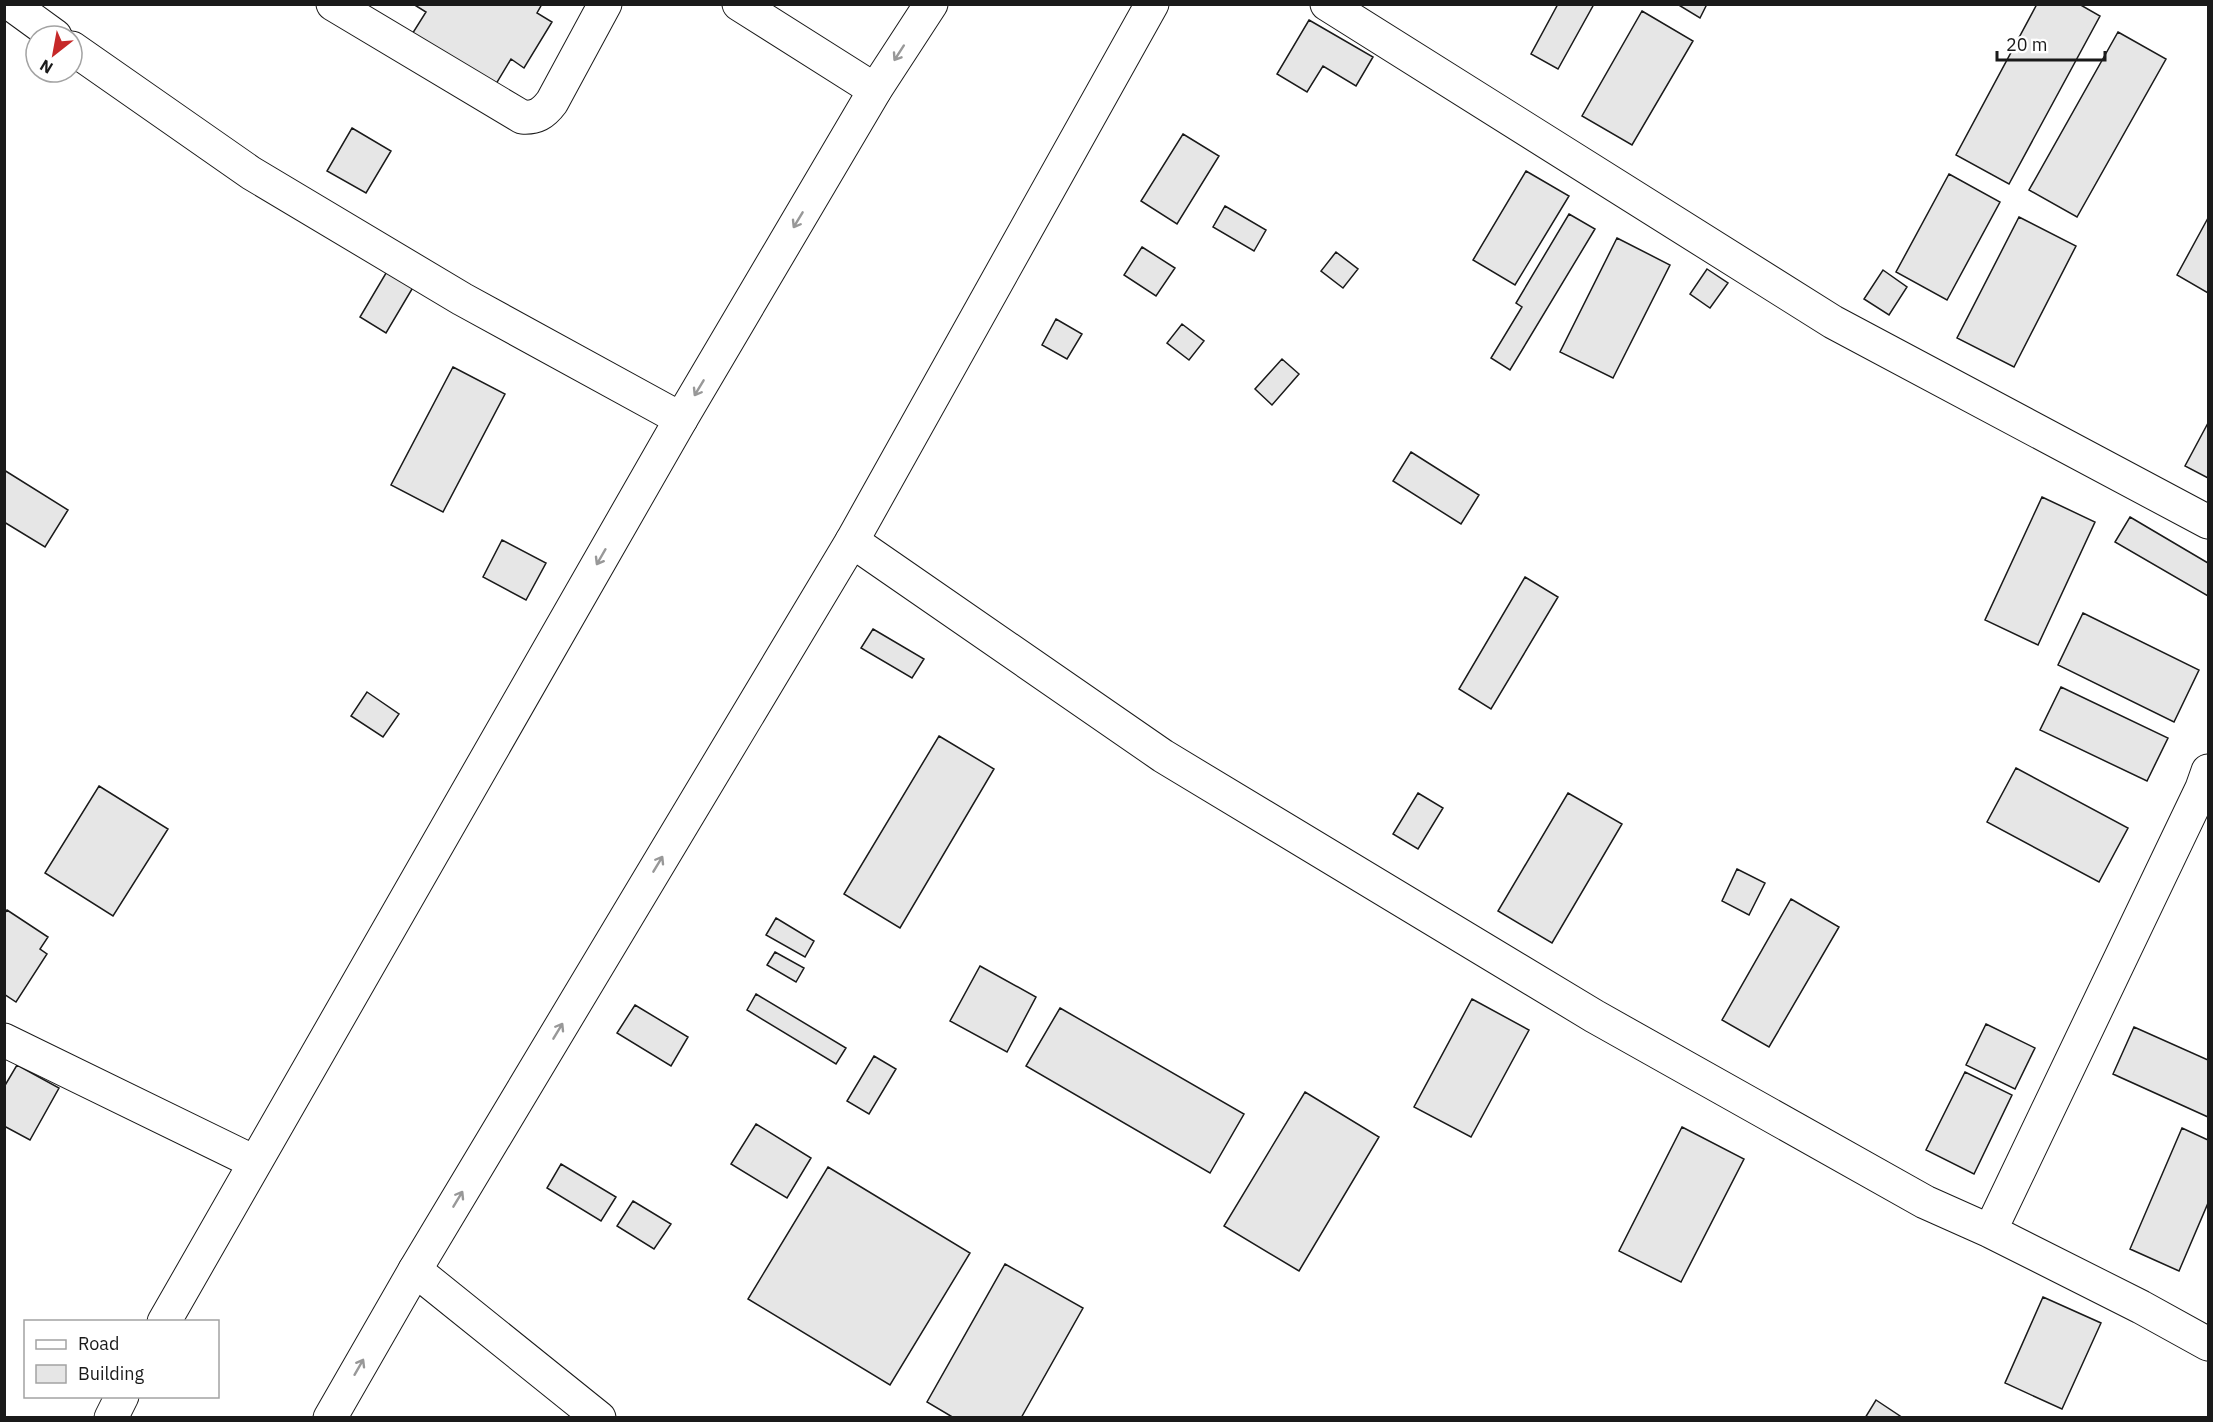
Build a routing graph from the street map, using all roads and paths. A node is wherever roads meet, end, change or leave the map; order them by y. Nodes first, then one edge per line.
1 (11, 4) edge
2 (333, 4) edge
3 (605, 4) edge
4 (739, 4) edge
5 (931, 4) edge
6 (1152, 4) edge
7 (1327, 4) edge
8 (38, 24) edge
9 (84, 56) edge
10 (875, 90) junction
11 (681, 419) junction
12 (2208, 522) edge
13 (852, 540) junction
14 (2208, 771) edge
15 (4, 1040) edge
16 (254, 1162) junction
17 (1990, 1232) junction
18 (415, 1270) junction
19 (165, 1320) edge
20 (2208, 1344) edge
21 (121, 1398) edge
22 (111, 1418) edge
23 (330, 1418) edge
24 (599, 1418) edge

1 - 8 main road
2 - 3 main road
4 - 10 main road
5 -> 10 main road
6 - 13 main road
7 - 12 main road
9 - 11 main road
10 -> 11 main road
11 -> 16 main road
13 - 17 main road
18 -> 13 main road
14 - 17 main road
15 - 16 main road
16 - 19 main road
17 - 20 main road
23 -> 18 main road
18 - 24 main road
21 - 22 main road

